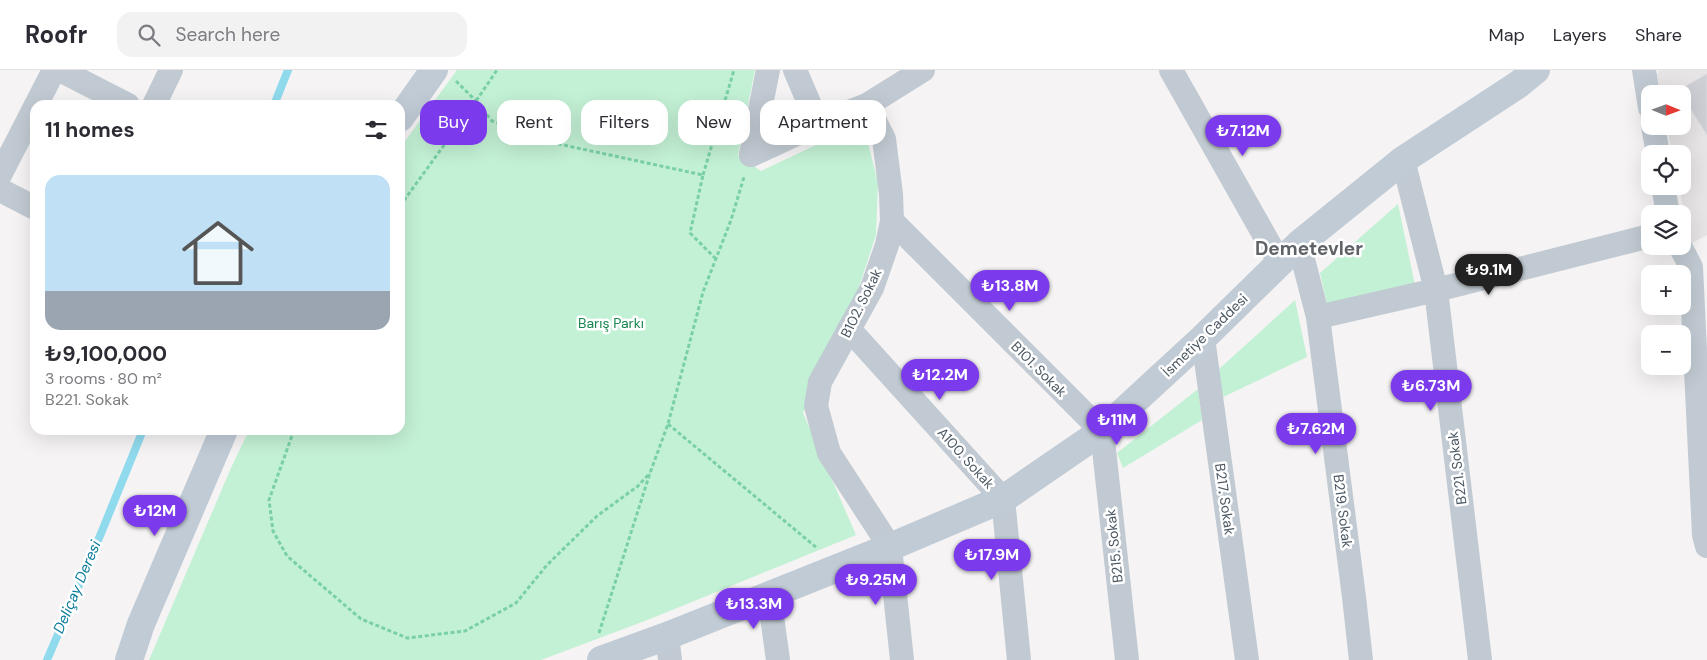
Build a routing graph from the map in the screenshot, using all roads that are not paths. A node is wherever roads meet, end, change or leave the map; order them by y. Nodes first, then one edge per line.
1 (54, 70) edge
2 (60, 70) edge
3 (171, 70) edge
4 (768, 70) edge
5 (795, 70) edge
6 (923, 70) edge
7 (1172, 70) edge
8 (1536, 70) edge
9 (1644, 70) edge
10 (443, 73) edge
11 (1646, 85) edge
12 (39, 100) edge
13 (118, 100) edge
14 (156, 100) edge
15 (762, 100) edge
16 (808, 100) edge
17 (875, 100) edge
18 (760, 110) edge
19 (405, 113) edge
20 (30, 118) edge
21 (773, 145) edge
22 (885, 145) edge
23 (1403, 160) junction
24 (0, 175) edge
25 (0, 190) edge
26 (30, 205) edge
27 (892, 221) junction
28 (1641, 238) edge
29 (1299, 244) junction
30 (1280, 263) junction
31 (1699, 263) edge
32 (1436, 290) junction
33 (1318, 317) junction
34 (849, 329) junction
35 (1203, 338) junction
36 (1102, 432) junction
37 (222, 435) edge
38 (1003, 499) junction
39 (1707, 546) edge
40 (890, 547) junction
41 (769, 595) junction
42 (668, 648) edge
43 (599, 651) edge
44 (129, 660) edge
45 (778, 660) edge
46 (902, 660) edge
47 (1019, 660) edge
48 (1127, 660) edge
49 (1247, 660) edge
50 (1361, 660) edge
51 (1480, 660) edge

1 - 12 street
2 - 13 street
3 - 14 street
4 - 15 street
5 - 16 street
6 - 17 street
7 - 30 street
8 - 23 main road, İsmetiye Caddesi
9 - 11 street
10 - 19 main road
18 - 21 street
20 - 24 street
22 - 27 street, B102. Sokak
23 - 29 main road, İsmetiye Caddesi
23 - 32 street, B221. Sokak
25 - 26 street
27 - 34 street, B102. Sokak
27 - 36 street, B101. Sokak
28 - 32 street
29 - 30 main road, İsmetiye Caddesi
29 - 33 street, B219. Sokak
30 - 35 main road, İsmetiye Caddesi
31 - 39 street
32 - 33 street
32 - 51 street, B221. Sokak
33 - 50 street, B219. Sokak
34 - 38 street, A100. Sokak
34 - 40 street, B102. Sokak
35 - 36 main road, İsmetiye Caddesi
35 - 49 street, B217. Sokak
36 - 38 main road, İsmetiye Caddesi
36 - 48 street, B215. Sokak
37 - 44 main road
38 - 40 main road, İsmetiye Caddesi
38 - 47 street
40 - 41 main road, İsmetiye Caddesi
40 - 46 street
41 - 42 main road, İsmetiye Caddesi
41 - 45 street
42 - 43 main road, İsmetiye Caddesi

